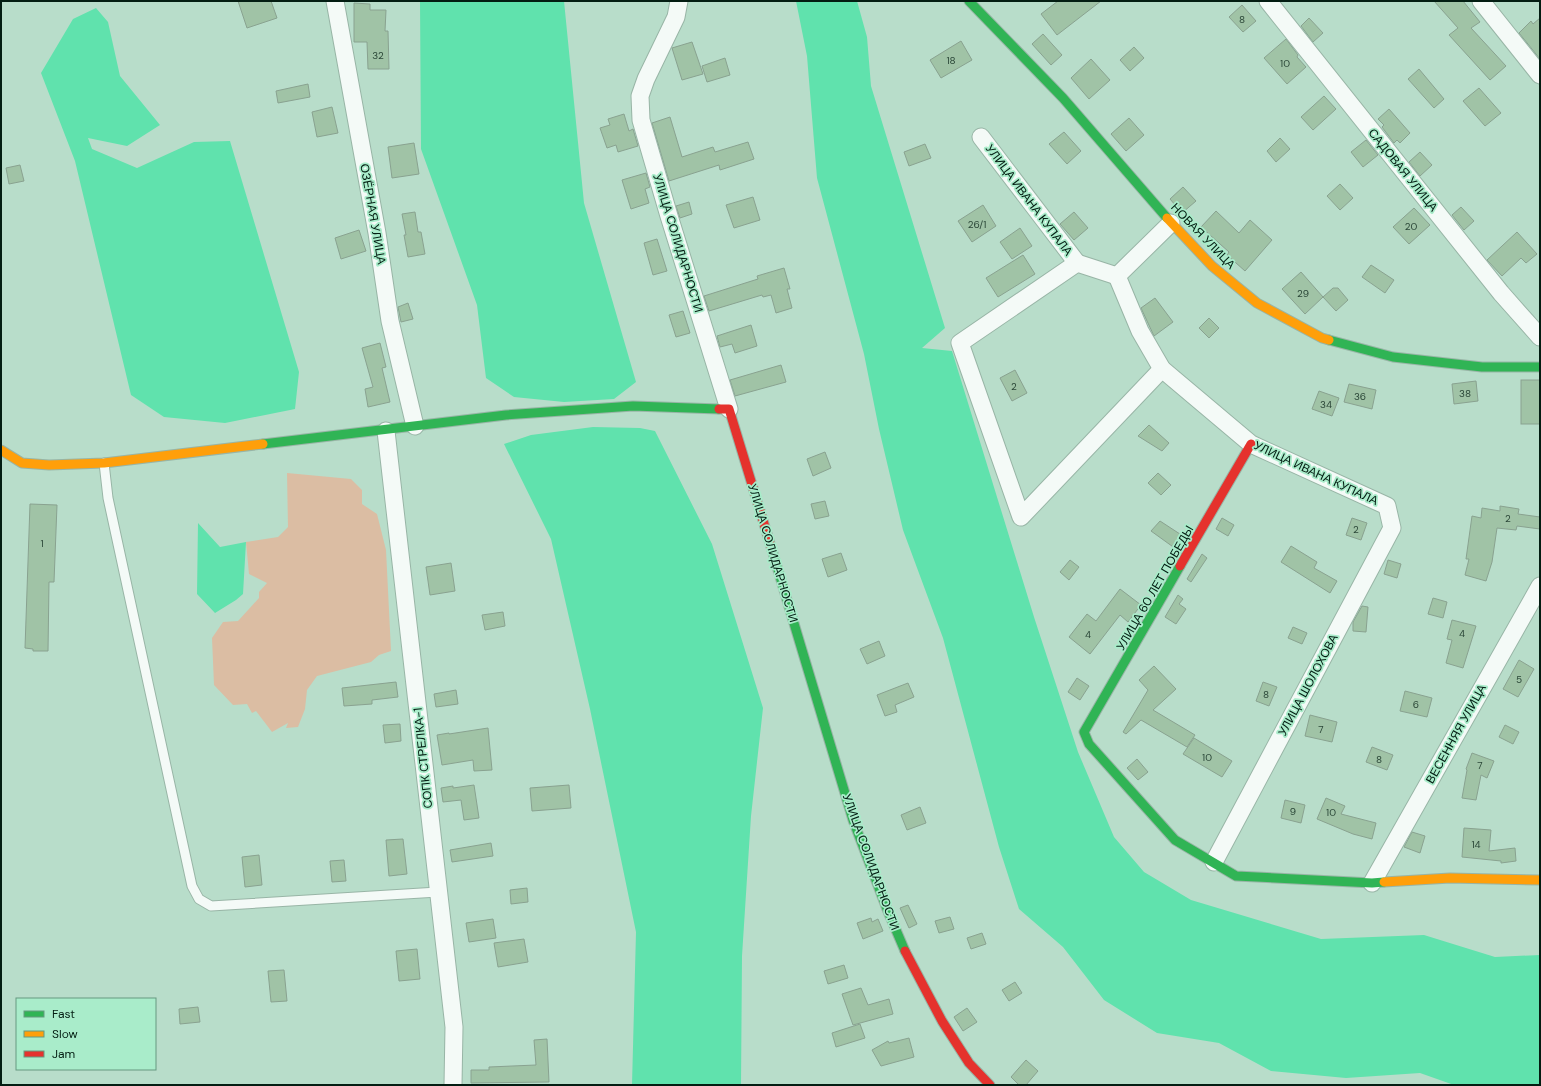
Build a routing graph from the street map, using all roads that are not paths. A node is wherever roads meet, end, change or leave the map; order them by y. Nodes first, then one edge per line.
1 (334, 1) edge
2 (679, 1) edge
3 (969, 1) edge
4 (1268, 1) edge
5 (1481, 1) edge
6 (1540, 75) edge
7 (981, 137) dead end
8 (1172, 223) junction
9 (1077, 263) junction
10 (1117, 276) junction
11 (1540, 337) edge
12 (1540, 367) edge
13 (1162, 369) junction
14 (729, 409) junction
15 (415, 426) junction
16 (386, 431) junction
17 (1252, 444) junction
18 (1, 450) edge
19 (104, 463) junction
20 (1387, 506) joint
21 (1540, 586) edge
22 (1214, 862) junction
23 (1540, 880) edge
24 (1372, 883) junction
25 (438, 892) junction
26 (453, 1085) edge
27 (990, 1085) edge

1 - 15 street, ОЗЁРНАЯ УЛИЦА
2 - 14 street, УЛИЦА СОЛИДАРНОСТИ
3 - 8 street, НОВАЯ УЛИЦА
4 - 11 street, САДОВАЯ УЛИЦА
5 - 6 street
7 - 9 street, УЛИЦА ИВАНА КУПАЛА
8 - 10 street
8 - 12 street, НОВАЯ УЛИЦА
9 - 10 street
9 - 13 street
10 - 13 street, УЛИЦА ИВАНА КУПАЛА
13 - 17 street, УЛИЦА ИВАНА КУПАЛА
14 - 15 street
14 - 27 street, УЛИЦА СОЛИДАРНОСТИ
15 - 16 street
16 - 19 street
16 - 25 street, СОПК СТРЕЛКА-1
17 - 20 street, УЛИЦА ИВАНА КУПАЛА
17 - 22 street, УЛИЦА 60 ЛЕТ ПОБЕДЫ
18 - 19 street
19 - 25 lane
20 - 22 street, УЛИЦА ШОЛОХОВА
21 - 24 street, ВЕСЕННЯЯ УЛИЦА
22 - 24 street
23 - 24 street
25 - 26 street, СОПК СТРЕЛКА-1

